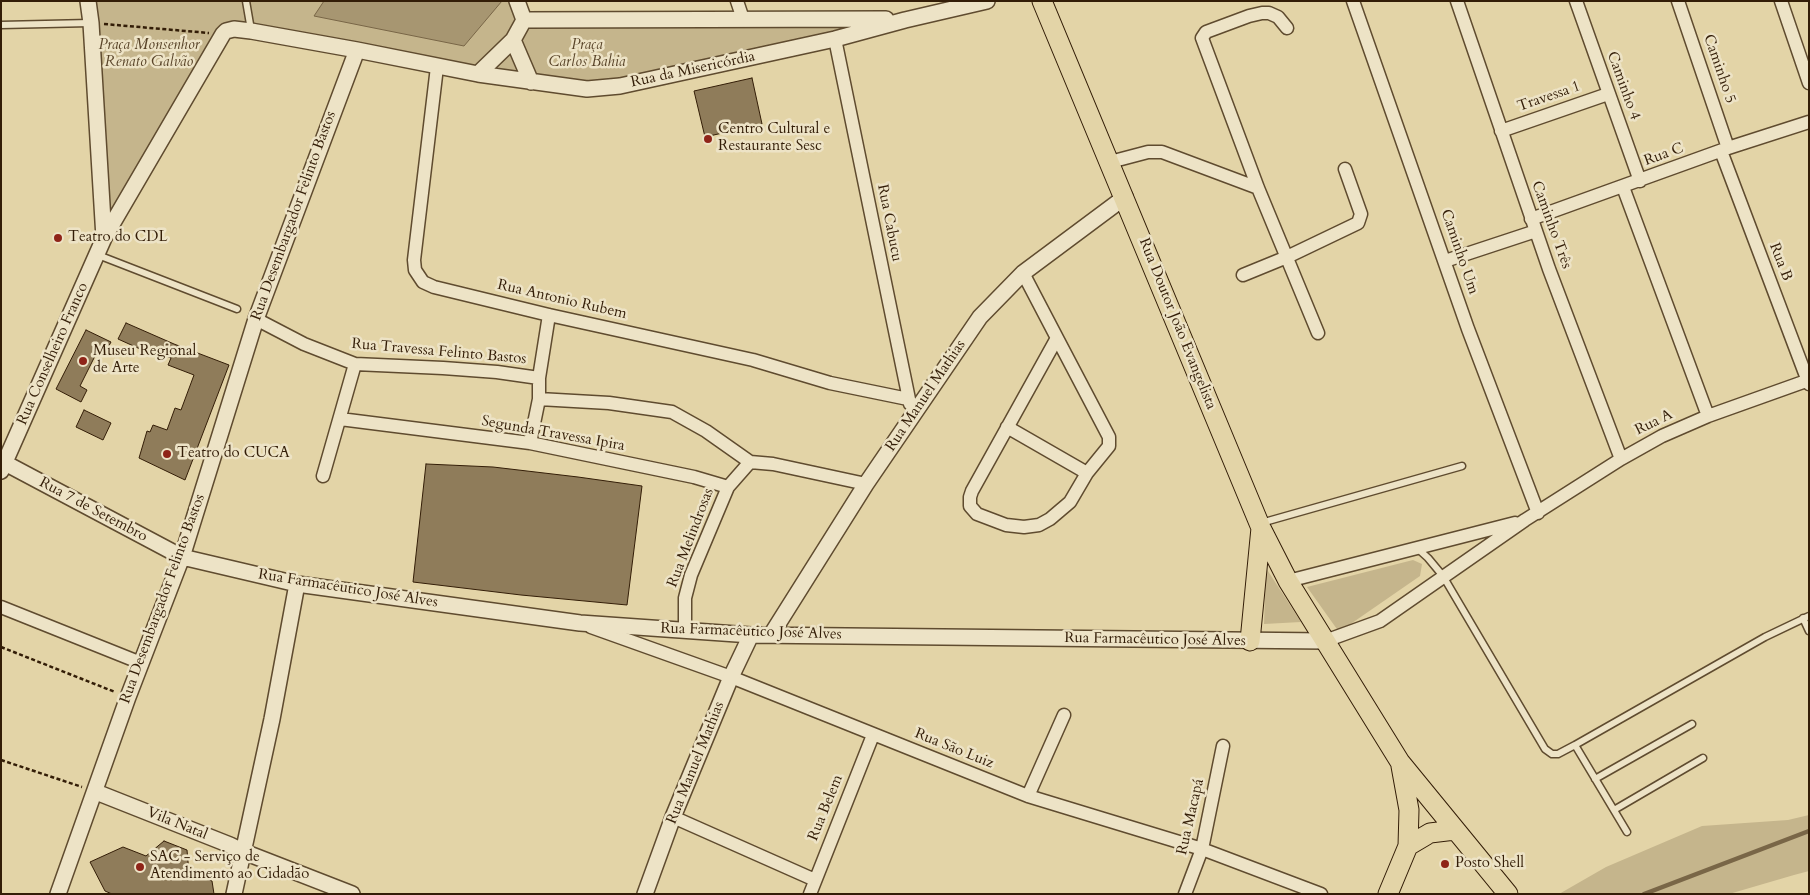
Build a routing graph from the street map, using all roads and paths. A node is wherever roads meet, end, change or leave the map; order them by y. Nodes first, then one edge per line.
1 (88, 1) edge
2 (246, 1) edge
3 (517, 1) edge
4 (737, 1) edge
5 (987, 1) edge
6 (1042, 1) edge
7 (1353, 1) edge
8 (1457, 1) edge
9 (1576, 1) edge
10 (1678, 1) edge
11 (1781, 1) edge
12 (743, 19) junction
13 (524, 20) junction
14 (905, 20) junction
15 (91, 23) junction
16 (1, 25) edge
17 (1287, 28) dead end
18 (251, 31) junction
19 (222, 34) junction
20 (835, 39) junction
21 (513, 40) junction
22 (357, 50) junction
23 (1804, 52) edge
24 (437, 67) junction
25 (478, 74) junction
26 (531, 82) junction
27 (1809, 83) edge
28 (1608, 94) junction
29 (1809, 122) edge
30 (1501, 132) junction
31 (1725, 150) junction
32 (1110, 162) junction
33 (1345, 169) dead end
34 (1640, 181) junction
35 (1623, 187) junction
36 (1258, 188) junction
37 (1125, 197) junction
38 (1533, 225) junction
39 (104, 238) junction
40 (96, 254) junction
41 (1287, 257) junction
42 (1445, 261) junction
43 (1023, 273) junction
44 (1243, 275) dead end
45 (237, 309) dead end
46 (549, 315) junction
47 (256, 319) junction
48 (1318, 333) dead end
49 (1057, 338) junction
50 (355, 364) junction
51 (539, 378) junction
52 (1808, 382) edge
53 (539, 399) junction
54 (908, 399) junction
55 (914, 414) junction
56 (1708, 416) junction
57 (340, 419) junction
58 (1007, 427) junction
59 (530, 443) junction
60 (1620, 459) junction
61 (750, 462) junction
62 (1462, 466) dead end
63 (3, 467) edge
64 (1087, 473) junction
65 (323, 476) dead end
66 (866, 484) junction
67 (728, 487) junction
68 (1538, 513) junction
69 (1525, 520) junction
70 (1260, 525) junction
71 (1417, 548) junction
72 (182, 557) junction
73 (1443, 576) junction
74 (1288, 581) junction
75 (297, 584) junction
76 (1, 607) edge
77 (1806, 617) edge
78 (580, 623) junction
79 (685, 631) junction
80 (1809, 631) edge
81 (751, 635) junction
82 (771, 635) junction
83 (1250, 641) junction
84 (1325, 641) junction
85 (1, 647) edge
86 (140, 663) junction
87 (731, 677) junction
88 (128, 697) junction
89 (1064, 715) dead end
90 (1692, 724) dead end
91 (873, 735) junction
92 (1223, 746) dead end
93 (1575, 746) junction
94 (1703, 758) dead end
95 (1, 760) edge
96 (1400, 762) junction
97 (1595, 779) junction
98 (96, 792) junction
99 (1028, 796) junction
100 (1614, 810) junction
101 (673, 817) junction
102 (1455, 830) junction
103 (1627, 832) dead end
104 (1408, 846) junction
105 (1202, 849) junction
106 (244, 852) junction
107 (815, 880) junction
108 (58, 894) edge
109 (234, 894) edge
110 (352, 894) edge
111 (645, 894) edge
112 (810, 894) edge
113 (1186, 894) edge
114 (1321, 894) edge
115 (1388, 894) edge
116 (1508, 894) edge

1 - 15 street
2 - 18 lane
3 - 13 street
4 - 12 street
5 - 14 street, Rua da Misericórdia
6 - 32 main road, Rua Doutor João Evangelista
7 - 42 street, Caminho Um
8 - 30 street, Caminho Três
9 - 28 street, Caminho 4
10 - 31 street, Caminho 5
11 - 23 street
12 - 13 street, Rua da Misericórdia
12 - 14 street, Rua da Misericórdia
13 - 21 street
14 - 20 street, Rua da Misericórdia
15 - 16 lane
15 - 19 path
15 - 39 street
17 - 36 street
18 - 19 street
18 - 22 street
19 - 39 street
20 - 26 street, Rua da Misericórdia
20 - 54 street, Rua Cabucu
21 - 25 street
21 - 26 street
22 - 24 street
22 - 47 street, Rua Desembargador Felinto Bastos
23 - 27 street
24 - 25 street
24 - 46 street, Rua Antonio Rubem
25 - 26 street, Rua da Misericórdia
28 - 30 street, Travessa 1
28 - 34 street, Caminho 4
29 - 31 street, Rua C
30 - 38 street, Caminho Três
31 - 34 street, Rua C
31 - 52 street, Rua B
32 - 36 street
32 - 37 main road, Rua Doutor João Evangelista
33 - 41 street
34 - 35 street, Rua C
35 - 38 street, Rua C
35 - 56 street
36 - 41 street
37 - 43 street, Rua Manuel Mathias
37 - 70 main road, Rua Doutor João Evangelista
38 - 42 street, Rua C
38 - 60 street, Caminho Três
39 - 40 street, Rua Conselheiro Franco
40 - 45 lane
40 - 63 street, Rua Conselheiro Franco
41 - 44 street
41 - 48 street
42 - 68 street, Caminho Um
43 - 49 street
43 - 55 street, Rua Manuel Mathias
46 - 51 street
46 - 54 street, Rua Antonio Rubem
47 - 50 street, Rua Travessa Felinto Bastos
47 - 72 street, Rua Desembargador Felinto Bastos
49 - 58 street
49 - 64 street
50 - 51 street, Rua Travessa Felinto Bastos
50 - 57 street
51 - 53 street
52 - 56 street, Rua A
53 - 59 street
53 - 61 street
54 - 55 street, Rua Cabucu
55 - 66 street, Rua Manuel Mathias
56 - 60 street, Rua A
57 - 59 street, Segunda Travessa Ipira
57 - 65 street
58 - 64 street
58 - 64 street
59 - 67 street, Segunda Travessa Ipira
60 - 68 street, Rua A
61 - 66 street
61 - 67 street, Rua Melindrosas
62 - 70 lane
63 - 72 street, Rua 7 de Setembro
66 - 82 street, Rua Manuel Mathias
67 - 79 street, Rua Melindrosas
68 - 69 street, Rua A
69 - 71 street, Rua A
69 - 73 street, Rua A
70 - 74 main road, Rua Doutor João Evangelista
70 - 83 main road
71 - 73 lane
71 - 74 street, Rua A
72 - 75 street, Rua Farmacêutico José Alves
72 - 86 street, Rua Desembargador Felinto Bastos
73 - 84 street, Rua A
73 - 93 lane
74 - 84 main road, Rua Doutor João Evangelista
75 - 78 street, Rua Farmacêutico José Alves
75 - 106 street
76 - 86 street
77 - 80 lane
77 - 93 lane
78 - 79 street, Rua Farmacêutico José Alves
78 - 87 street, Rua São Luiz
79 - 81 street, Rua Farmacêutico José Alves
81 - 82 street, Rua Farmacêutico José Alves
81 - 87 street, Rua Manuel Mathias
82 - 83 street, Rua Farmacêutico José Alves
83 - 84 street, Rua Farmacêutico José Alves
84 - 96 main road, Rua Doutor João Evangelista
85 - 88 path
86 - 88 street, Rua Desembargador Felinto Bastos
87 - 91 street, Rua São Luiz
87 - 101 street, Rua Manuel Mathias
88 - 98 street, Rua Desembargador Felinto Bastos
89 - 99 street
90 - 97 lane
91 - 99 street, Rua São Luiz
91 - 107 street, Rua Belem
92 - 105 street, Rua Macapá
93 - 97 lane
94 - 100 lane
95 - 98 path
96 - 102 main road
96 - 104 main road
97 - 100 lane
98 - 106 street, Vila Natal
98 - 108 street, Rua Desembargador Felinto Bastos
99 - 105 street, Rua São Luiz
100 - 103 lane
101 - 107 street
101 - 111 street, Rua Manuel Mathias
102 - 104 main road
102 - 116 main road
104 - 115 main road
105 - 113 street, Rua Macapá
105 - 114 street, Rua São Luiz
106 - 109 street
106 - 110 street, Vila Natal
107 - 112 street, Rua Belem

